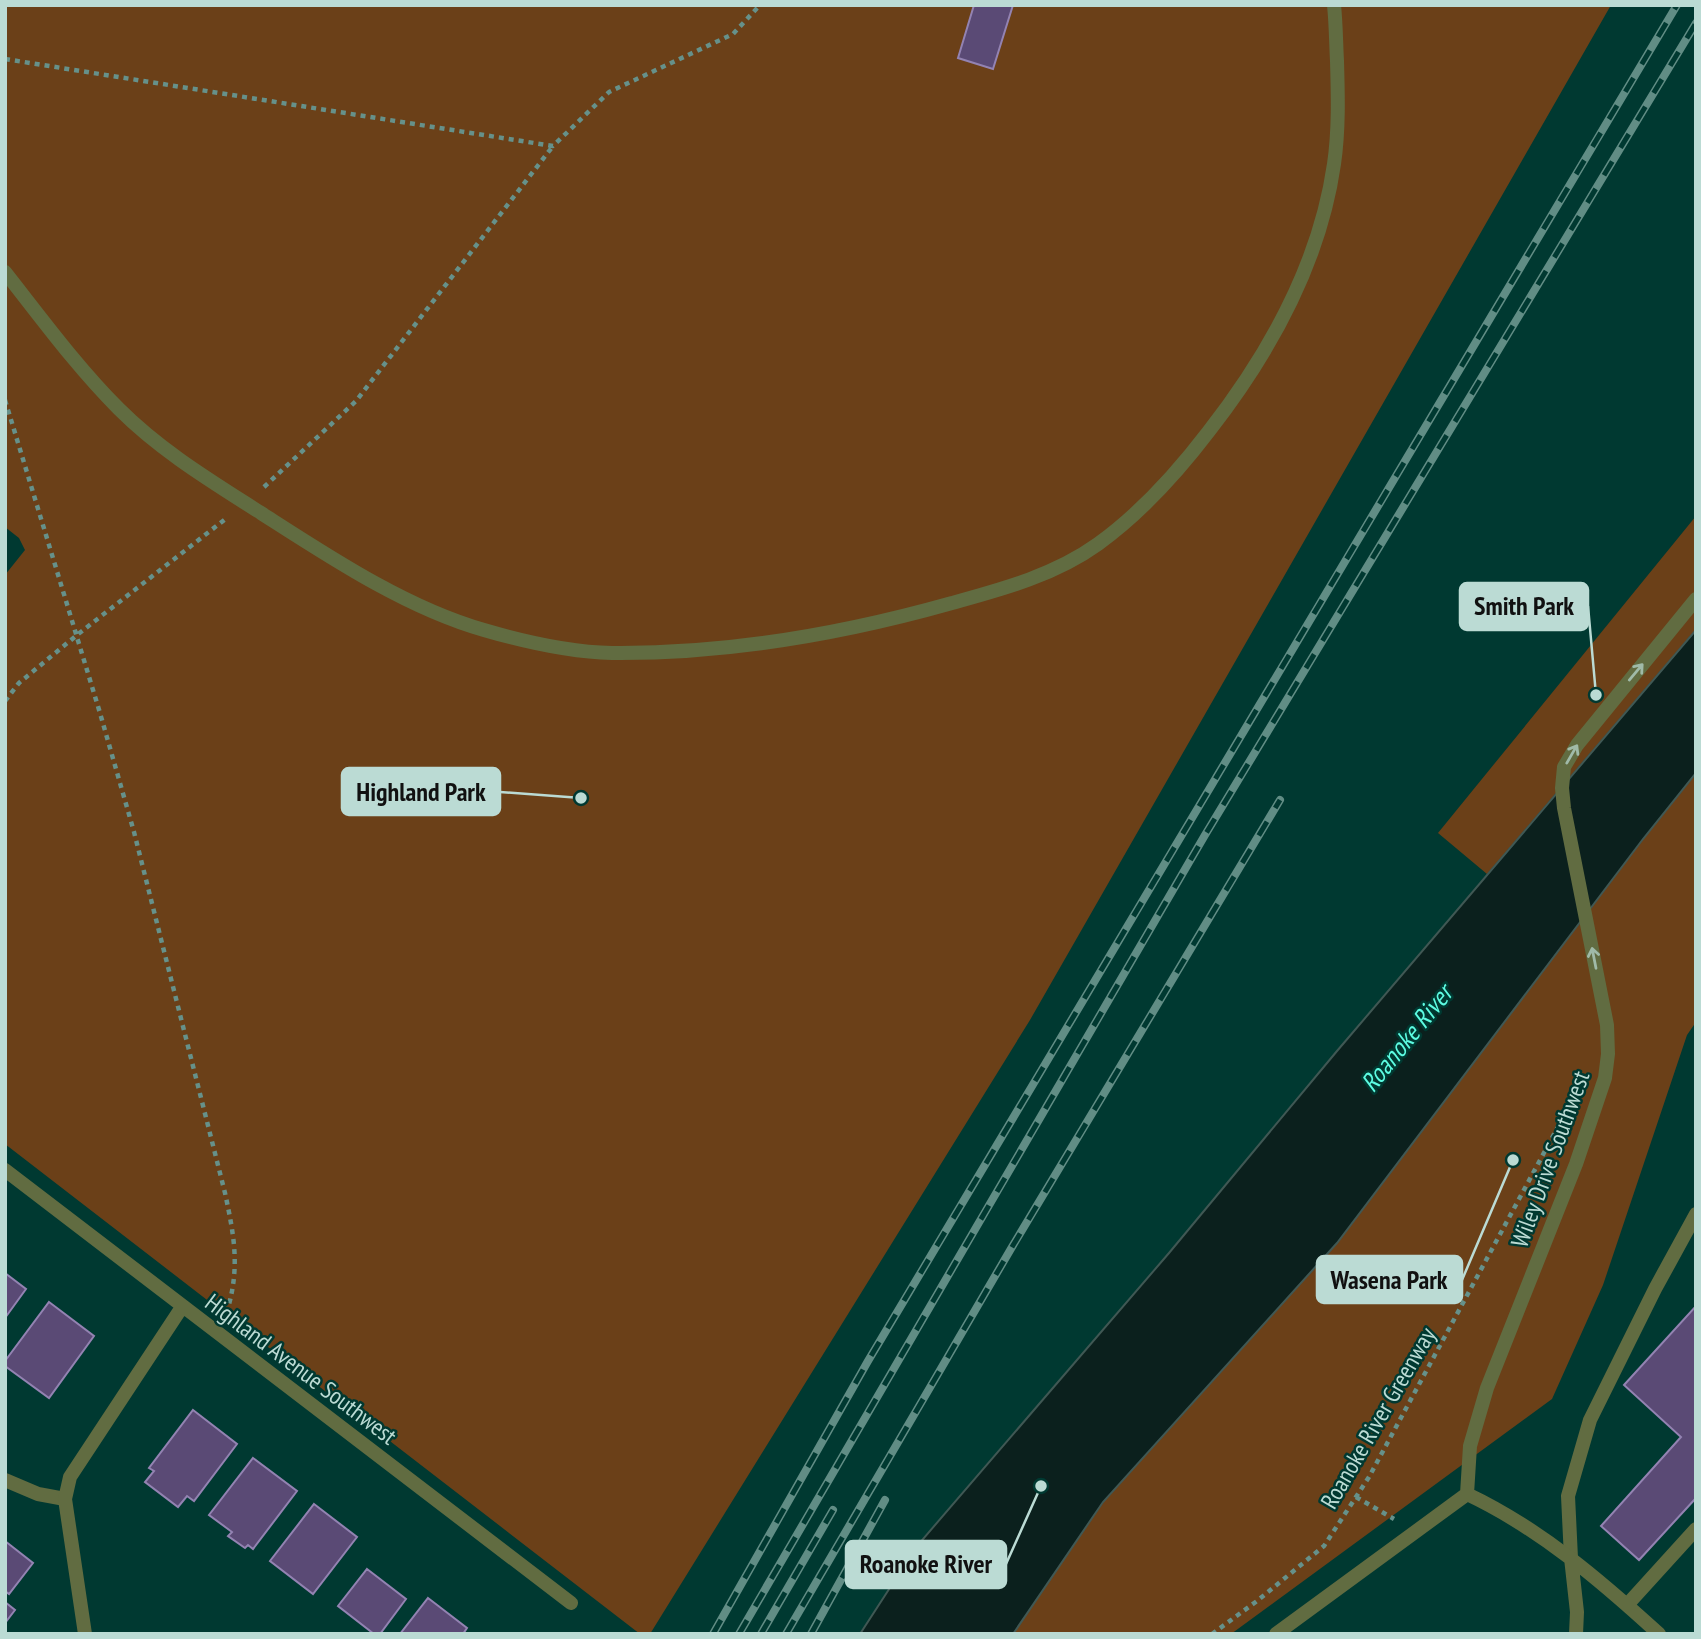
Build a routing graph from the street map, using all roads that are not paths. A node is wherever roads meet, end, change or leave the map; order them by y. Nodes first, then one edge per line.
1 (1334, 5) edge
2 (5, 272) edge
3 (1696, 599) edge
4 (5, 1170) edge
5 (1696, 1214) edge
6 (182, 1307) junction
7 (5, 1480) edge
8 (1467, 1494) junction
9 (65, 1499) junction
10 (1696, 1529) edge
11 (1571, 1558) junction
12 (571, 1603) dead end
13 (1627, 1605) junction
14 (85, 1634) edge
15 (1276, 1634) edge
16 (1576, 1634) edge
17 (1659, 1634) edge

1 - 2 street
8 -> 3 street, Wiley Drive Southwest
4 - 6 street, Highland Avenue Southwest
5 - 11 street
6 - 9 street
6 - 12 street, Highland Avenue Southwest
7 - 9 street
8 - 11 street
8 - 15 street
9 - 14 street
10 - 13 street
11 - 13 street
11 - 16 street
13 - 17 street

